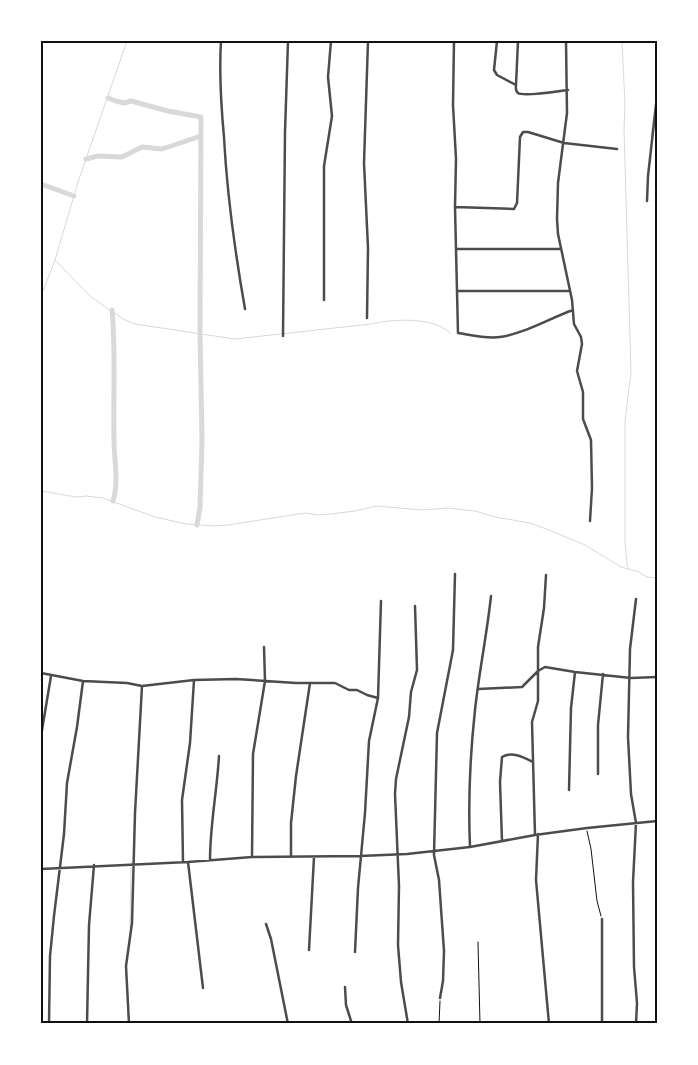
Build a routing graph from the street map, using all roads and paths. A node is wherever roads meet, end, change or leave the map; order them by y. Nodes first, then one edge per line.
1 (221, 41) edge
2 (288, 41) edge
3 (331, 41) edge
4 (368, 41) edge
5 (454, 41) edge
6 (496, 41) edge
7 (518, 41) edge
8 (566, 41) edge
9 (516, 85) junction
10 (568, 90) junction
11 (657, 96) edge
12 (564, 144) junction
13 (617, 149) dead end
14 (648, 201) dead end
15 (455, 207) junction
16 (456, 249) junction
17 (561, 249) junction
18 (458, 290) junction
19 (570, 291) junction
20 (324, 300) dead end
21 (245, 309) dead end
22 (572, 310) junction
23 (367, 318) dead end
24 (283, 334) dead end
25 (590, 521) dead end
26 (455, 574) dead end
27 (546, 575) dead end
28 (491, 596) dead end
29 (636, 599) dead end
30 (381, 601) dead end
31 (415, 606) dead end
32 (264, 647) dead end
33 (538, 671) junction
34 (575, 672) junction
35 (41, 673) edge
36 (603, 674) junction
37 (51, 676) junction
38 (657, 677) edge
39 (631, 678) junction
40 (194, 680) junction
41 (82, 681) junction
42 (265, 681) junction
43 (310, 683) junction
44 (142, 686) junction
45 (478, 690) junction
46 (378, 698) junction
47 (41, 736) edge
48 (219, 756) dead end
49 (533, 762) junction
50 (598, 774) dead end
51 (569, 790) dead end
52 (657, 821) edge
53 (636, 823) junction
54 (586, 828) junction
55 (536, 834) junction
56 (502, 841) junction
57 (470, 848) junction
58 (435, 852) junction
59 (397, 855) junction
60 (360, 856) junction
61 (252, 857) junction
62 (291, 857) junction
63 (314, 857) junction
64 (210, 860) junction
65 (182, 862) junction
66 (188, 862) junction
67 (94, 865) junction
68 (134, 865) junction
69 (41, 869) edge
70 (59, 869) junction
71 (602, 919) joint
72 (266, 924) dead end
73 (478, 942) dead end
74 (310, 950) dead end
75 (355, 952) dead end
76 (345, 987) dead end
77 (203, 988) dead end
78 (440, 998) joint
79 (49, 1024) edge
80 (87, 1024) edge
81 (129, 1024) edge
82 (288, 1024) edge
83 (352, 1024) edge
84 (408, 1024) edge
85 (439, 1024) edge
86 (480, 1024) edge
87 (549, 1024) edge
88 (602, 1024) edge
89 (636, 1024) edge

1 - 21 street
2 - 24 street
3 - 20 street
4 - 23 street
5 - 15 street
6 - 9 street
7 - 9 street
8 - 10 street
9 - 10 street
10 - 12 street
11 - 14 street
12 - 13 street
12 - 15 street
12 - 17 street
15 - 16 street
16 - 17 street
16 - 18 street
17 - 19 street
18 - 19 street
18 - 22 street
19 - 22 street
22 - 25 street
26 - 58 street
27 - 33 street
28 - 45 street
29 - 39 street
30 - 46 street
31 - 59 street
32 - 42 street
33 - 34 street
33 - 45 street
33 - 49 street
34 - 36 street
34 - 51 street
35 - 37 street
36 - 39 street
36 - 50 street
37 - 41 street
37 - 47 street
38 - 39 street
39 - 53 street
40 - 42 street
40 - 44 street
40 - 65 street
41 - 44 street
41 - 70 street
42 - 43 street
42 - 61 street
43 - 46 street
43 - 62 street
44 - 68 street
45 - 57 street
46 - 60 street
48 - 64 street
49 - 55 street
49 - 56 street
52 - 53 street
53 - 54 street
53 - 89 street
54 - 55 street
54 - 71 path
55 - 56 street
55 - 87 street
56 - 57 street
57 - 58 street
58 - 59 street
58 - 78 street
59 - 60 street
59 - 84 street
60 - 63 street
60 - 75 street
61 - 62 street
61 - 64 street
62 - 63 street
63 - 74 street
64 - 66 street
65 - 66 street
65 - 68 street
66 - 77 street
67 - 68 street
67 - 70 street
67 - 80 street
68 - 81 street
69 - 70 street
70 - 79 street
71 - 88 street
72 - 82 street
73 - 86 path
76 - 83 street
78 - 85 path

